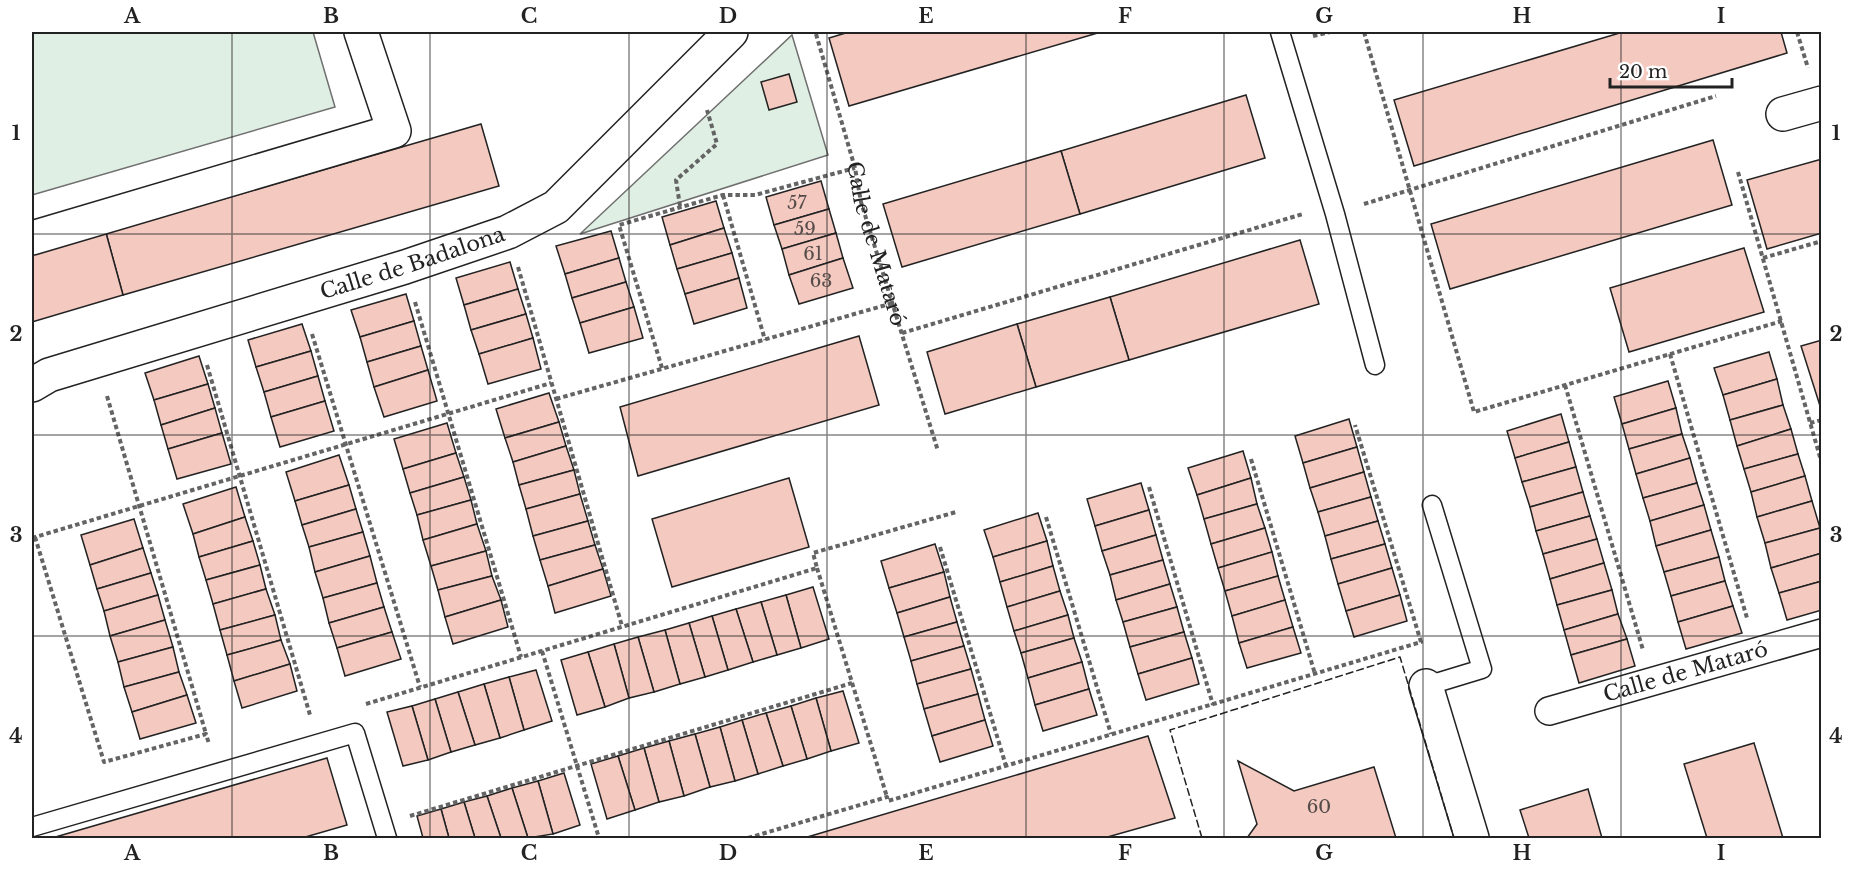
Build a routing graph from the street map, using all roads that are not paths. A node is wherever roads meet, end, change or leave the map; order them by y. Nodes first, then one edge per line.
1 (361, 32) edge
2 (731, 32) edge
3 (1280, 32) edge
4 (1821, 103) edge
5 (1783, 114) dead end
6 (32, 238) edge
7 (1375, 365) dead end
8 (32, 385) edge
9 (1432, 505) dead end
10 (1821, 633) edge
11 (1426, 686) joint
12 (1549, 711) dead end
13 (32, 827) edge
14 (384, 831) edge
15 (1472, 838) edge

1 - 6 street
2 - 8 street, Calle de Badalona
3 - 7 lane
4 - 5 street
9 - 11 lane
10 - 12 street, Calle de Mataró
11 - 15 street
13 - 14 lane

